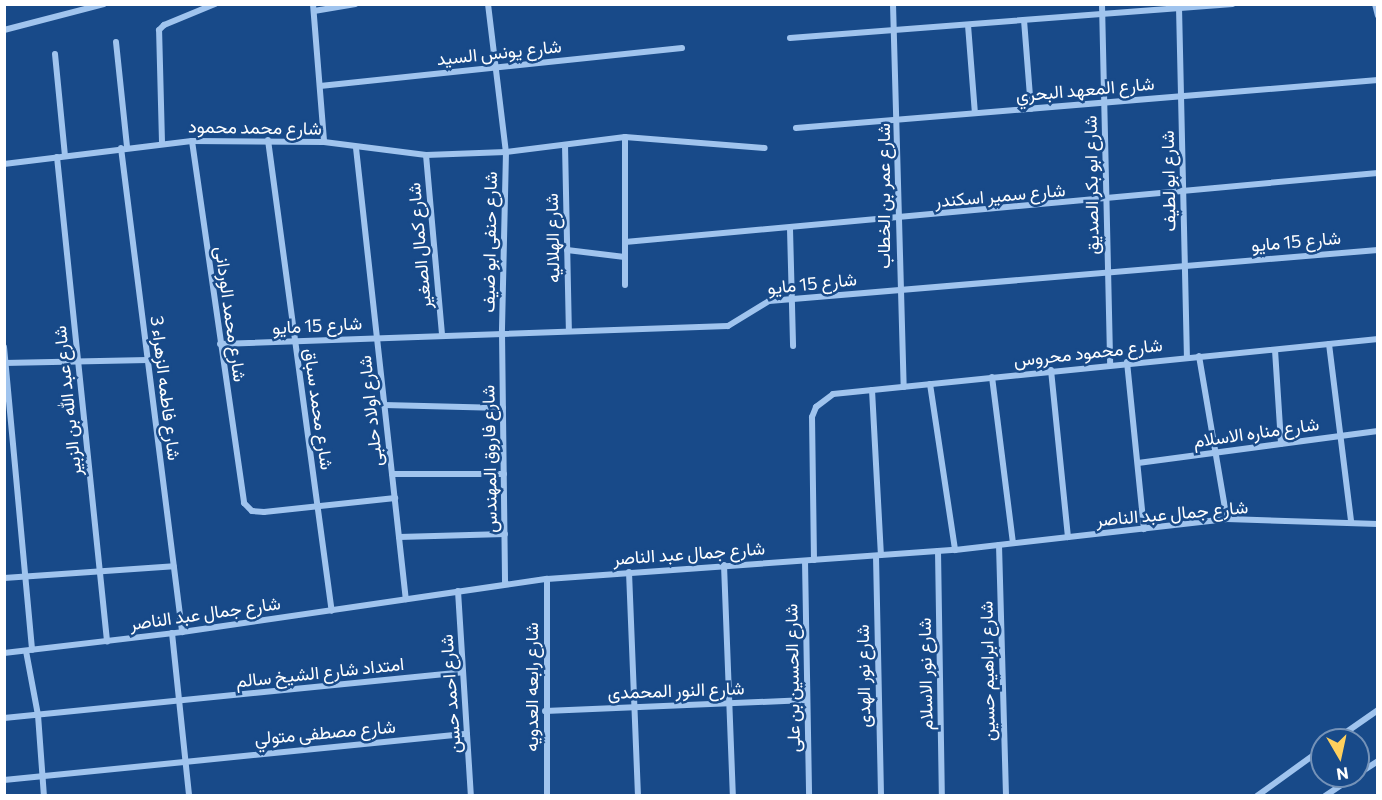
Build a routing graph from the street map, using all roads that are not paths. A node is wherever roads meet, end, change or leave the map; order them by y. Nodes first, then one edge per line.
1 (104, 4) edge
2 (214, 4) edge
3 (356, 4) edge
4 (488, 4) edge
5 (892, 4) edge
6 (1102, 4) edge
7 (1233, 4) edge
8 (1375, 4) edge
9 (1179, 7) edge
10 (314, 8) edge
11 (1102, 15) junction
12 (1377, 15) edge
13 (1024, 20) junction
14 (968, 25) junction
15 (4, 30) edge
16 (893, 30) junction
17 (790, 38) dead end
18 (117, 42) dead end
19 (682, 48) dead end
20 (55, 54) dead end
21 (496, 67) junction
22 (1377, 80) edge
23 (320, 86) junction
24 (1181, 96) junction
25 (1104, 103) junction
26 (1031, 109) junction
27 (975, 113) junction
28 (899, 120) junction
29 (796, 128) dead end
30 (625, 137) junction
31 (268, 140) junction
32 (192, 141) junction
33 (324, 141) junction
34 (162, 142) junction
35 (565, 145) junction
36 (124, 148) junction
37 (356, 148) junction
38 (765, 148) dead end
39 (507, 152) junction
40 (426, 155) junction
41 (65, 156) junction
42 (57, 157) junction
43 (4, 164) edge
44 (1377, 173) edge
45 (1183, 191) junction
46 (1107, 200) junction
47 (898, 219) junction
48 (790, 229) junction
49 (625, 242) junction
50 (567, 250) junction
51 (1377, 250) edge
52 (625, 257) junction
53 (1185, 266) junction
54 (1108, 272) junction
55 (625, 285) dead end
56 (898, 290) junction
57 (792, 299) junction
58 (569, 331) junction
59 (502, 333) junction
60 (442, 335) junction
61 (377, 338) junction
62 (1377, 339) edge
63 (295, 341) junction
64 (220, 344) junction
65 (1329, 344) junction
66 (793, 346) dead end
67 (4, 347) edge
68 (1275, 350) junction
69 (1199, 356) junction
70 (1187, 357) junction
71 (148, 360) junction
72 (78, 362) junction
73 (1127, 362) junction
74 (5, 363) edge
75 (1110, 364) junction
76 (1051, 370) junction
77 (992, 377) junction
78 (930, 384) junction
79 (903, 387) junction
80 (872, 390) junction
81 (384, 405) junction
82 (503, 408) junction
83 (1377, 431) edge
84 (1340, 436) junction
85 (1281, 444) junction
86 (1219, 453) junction
87 (1138, 463) junction
88 (392, 474) junction
89 (504, 474) junction
90 (395, 498) junction
91 (318, 507) junction
92 (1227, 519) junction
93 (1351, 521) junction
94 (1377, 524) edge
95 (1144, 529) junction
96 (505, 534) junction
97 (399, 537) junction
98 (1068, 537) junction
99 (1013, 543) junction
100 (999, 545) junction
101 (955, 550) junction
102 (938, 551) junction
103 (878, 556) junction
104 (814, 560) junction
105 (805, 561) junction
106 (174, 566) junction
107 (724, 566) junction
108 (629, 572) junction
109 (100, 574) junction
110 (27, 577) junction
111 (4, 578) edge
112 (547, 579) junction
113 (505, 584) junction
114 (458, 591) junction
115 (406, 599) junction
116 (332, 611) junction
117 (182, 632) junction
118 (172, 633) junction
119 (107, 641) junction
120 (29, 650) junction
121 (4, 653) edge
122 (463, 672) junction
123 (807, 700) junction
124 (179, 703) junction
125 (732, 703) junction
126 (638, 706) junction
127 (1377, 710) edge
128 (545, 711) junction
129 (38, 715) junction
130 (4, 718) edge
131 (1352, 728) edge
132 (467, 734) junction
133 (1310, 757) edge
134 (185, 759) junction
135 (43, 777) junction
136 (4, 780) edge
137 (44, 795) edge
138 (189, 795) edge
139 (471, 795) edge
140 (547, 795) edge
141 (638, 795) edge
142 (733, 795) edge
143 (809, 795) edge
144 (881, 795) edge
145 (942, 795) edge
146 (1006, 795) edge
147 (1257, 795) edge

1 - 15 street
2 - 34 street
3 - 10 street
4 - 21 street, شارع حنفى ابو ضيف
5 - 16 street, شارع عمر بن الخطاب
6 - 11 street, شارع ابو بكر الصديق
7 - 9 street
8 - 12 street
9 - 11 street
9 - 24 street, شارع ابو لطيف
10 - 23 street
11 - 13 street
11 - 25 street, شارع ابو بكر الصديق
13 - 14 street
13 - 26 street
14 - 16 street
14 - 27 street
16 - 17 street
16 - 28 street, شارع عمر بن الخطاب
18 - 36 street, شارع فاطمه الزهراء 3
19 - 21 street, شارع يونس السيد
20 - 41 street
21 - 23 street, شارع يونس السيد
21 - 39 street, شارع حنفى ابو ضيف
22 - 24 street, شارع المعهد البحري
23 - 33 street
24 - 25 street, شارع المعهد البحري
24 - 45 street, شارع ابو لطيف
25 - 26 street, شارع المعهد البحري
25 - 46 street, شارع ابو بكر الصديق
26 - 27 street, شارع المعهد البحري
27 - 28 street, شارع المعهد البحري
28 - 29 street, شارع المعهد البحري
28 - 47 street, شارع عمر بن الخطاب
30 - 35 street, شارع محمد محمود
30 - 38 street, شارع محمد محمود
30 - 49 street
31 - 32 street, شارع محمد محمود
31 - 33 street, شارع محمد محمود
31 - 63 street, شارع محمد سباق
32 - 34 street, شارع محمد محمود
32 - 64 street, شارع محمد الوردانى
33 - 37 street, شارع محمد محمود
34 - 36 street, شارع محمد محمود
35 - 39 street, شارع محمد محمود
35 - 50 street, شارع الهلاليه
36 - 41 street, شارع محمد محمود
36 - 71 street, شارع فاطمه الزهراء 3
37 - 40 street, شارع محمد محمود
37 - 61 street, شارع اولاد حلبى
39 - 40 street, شارع محمد محمود
39 - 59 street, شارع حنفى ابو ضيف
40 - 60 street, شارع كمال الصغير
41 - 42 street, شارع محمد محمود
42 - 43 street, شارع محمد محمود
42 - 72 street, شارع عبد الله بن الزبير
44 - 45 street, شارع سمير اسكندر
45 - 46 street, شارع سمير اسكندر
45 - 53 street, شارع ابو لطيف
46 - 47 street, شارع سمير اسكندر
46 - 54 street, شارع ابو بكر الصديق
47 - 48 street, شارع سمير اسكندر
47 - 56 street, شارع عمر بن الخطاب
48 - 49 street, شارع سمير اسكندر
48 - 57 street
49 - 52 street
50 - 52 street
50 - 58 street, شارع الهلاليه
51 - 53 street, شارع 15 مايو
52 - 55 street
53 - 54 street, شارع 15 مايو
53 - 70 street, شارع ابو لطيف
54 - 56 street, شارع 15 مايو
54 - 75 street, شارع ابو بكر الصديق
56 - 57 street, شارع 15 مايو
56 - 79 street, شارع عمر بن الخطاب
57 - 58 street, شارع 15 مايو
57 - 66 street
58 - 59 street, شارع 15 مايو
59 - 60 street, شارع 15 مايو
59 - 82 street, شارع فاروق المهندس
60 - 61 street, شارع 15 مايو
61 - 63 street, شارع 15 مايو
61 - 81 street, شارع اولاد حلبى
62 - 65 street, شارع محمود محروس
63 - 64 street, شارع 15 مايو
63 - 91 street, شارع محمد سباق
64 - 91 street, شارع محمد الوردانى
65 - 68 street, شارع محمود محروس
65 - 84 street
67 - 74 street
68 - 69 street, شارع محمود محروس
68 - 85 street
69 - 70 street, شارع محمود محروس
69 - 86 street
70 - 73 street, شارع محمود محروس
71 - 72 street
71 - 106 street, شارع فاطمه الزهراء 3
72 - 74 street
72 - 109 street, شارع عبد الله بن الزبير
73 - 75 street, شارع محمود محروس
73 - 87 street
74 - 110 street
75 - 76 street, شارع محمود محروس
76 - 77 street, شارع محمود محروس
76 - 98 street
77 - 78 street, شارع محمود محروس
77 - 99 street
78 - 79 street, شارع محمود محروس
78 - 101 street
79 - 80 street, شارع محمود محروس
80 - 103 street, شارع نور الهدى
80 - 104 street, شارع محمود محروس
81 - 82 street
81 - 88 street, شارع اولاد حلبى
82 - 89 street, شارع فاروق المهندس
83 - 84 street, شارع مناره الاسلام
84 - 85 street, شارع مناره الاسلام
84 - 93 street
85 - 86 street, شارع مناره الاسلام
86 - 87 street, شارع مناره الاسلام
86 - 92 street
87 - 95 street
88 - 89 street
88 - 90 street, شارع اولاد حلبى
89 - 96 street, شارع فاروق المهندس
90 - 91 street
90 - 97 street, شارع اولاد حلبى
91 - 116 street, شارع محمد سباق
92 - 93 street, شارع جمال عبد الناصر
92 - 95 street, شارع جمال عبد الناصر
93 - 94 street, شارع جمال عبد الناصر
95 - 98 street, شارع جمال عبد الناصر
96 - 97 street
96 - 113 street, شارع فاروق المهندس
97 - 115 street, شارع اولاد حلبى
98 - 99 street, شارع جمال عبد الناصر
99 - 100 street, شارع جمال عبد الناصر
100 - 101 street, شارع جمال عبد الناصر
100 - 146 street, شارع ابراهيم حسين
101 - 102 street, شارع جمال عبد الناصر
102 - 103 street, شارع جمال عبد الناصر
102 - 145 street, شارع نور الاسلام
103 - 104 street, شارع جمال عبد الناصر
103 - 144 street, شارع نور الهدى
104 - 105 street, شارع جمال عبد الناصر
105 - 107 street, شارع جمال عبد الناصر
105 - 123 street, شارع الحسين بن على
106 - 109 street
106 - 117 street, شارع فاطمه الزهراء 3
107 - 108 street, شارع جمال عبد الناصر
107 - 125 street
108 - 112 street, شارع جمال عبد الناصر
108 - 126 street
109 - 110 street
109 - 119 street, شارع عبد الله بن الزبير
110 - 111 street
110 - 120 street
112 - 113 street, شارع جمال عبد الناصر
112 - 128 street, شارع رابعه العدويه
113 - 114 street, شارع جمال عبد الناصر
114 - 115 street, شارع جمال عبد الناصر
114 - 122 street, شارع احمد حسن
115 - 116 street, شارع جمال عبد الناصر
116 - 117 street, شارع جمال عبد الناصر
117 - 118 street, شارع جمال عبد الناصر
118 - 119 street, شارع جمال عبد الناصر
118 - 124 street
119 - 120 street, شارع جمال عبد الناصر
120 - 121 street, شارع جمال عبد الناصر
120 - 129 street
122 - 124 street, امتداد شارع الشيخ سالم
122 - 132 street, شارع احمد حسن
123 - 125 street, شارع النور المحمدى
123 - 143 street, شارع الحسين بن على
124 - 129 street, امتداد شارع الشيخ سالم
124 - 134 street
125 - 126 street, شارع النور المحمدى
125 - 142 street
126 - 128 street, شارع النور المحمدى
126 - 141 street
127 - 131 street
128 - 140 street, شارع رابعه العدويه
129 - 130 street, امتداد شارع الشيخ سالم
129 - 135 street
132 - 134 street, شارع مصطفى متولي
132 - 139 street, شارع احمد حسن
133 - 147 street
134 - 135 street, شارع مصطفى متولي
134 - 138 street
135 - 136 street, شارع مصطفى متولي
135 - 137 street

